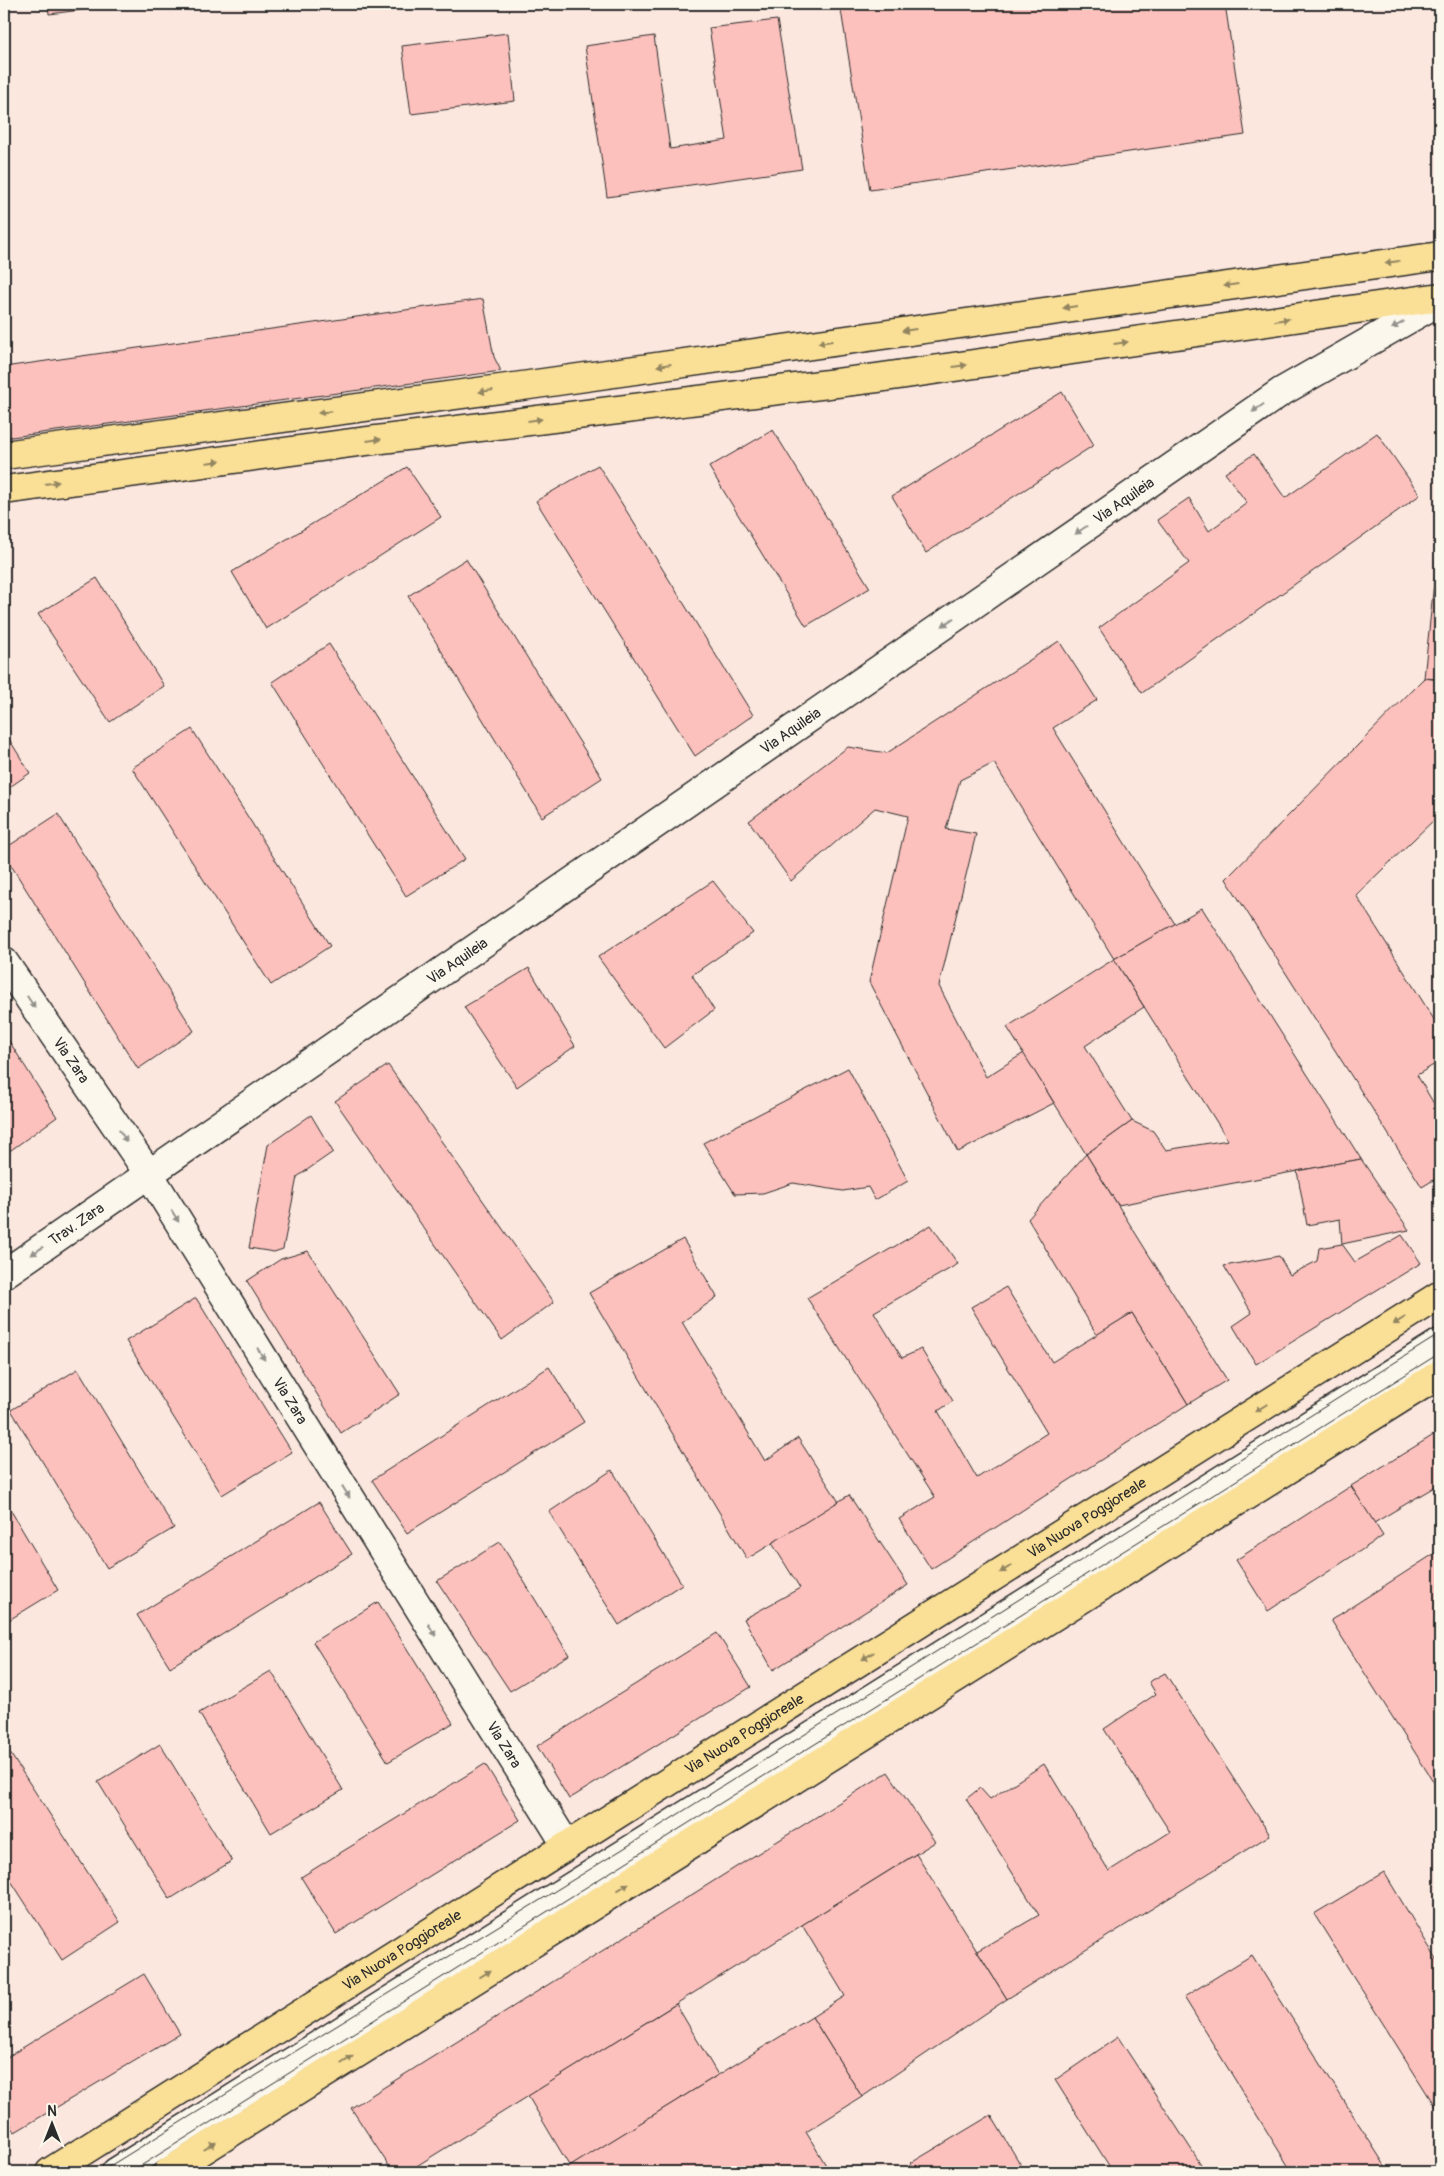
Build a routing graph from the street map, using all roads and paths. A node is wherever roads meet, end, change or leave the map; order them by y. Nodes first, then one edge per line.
1 (1440, 256) edge
2 (1440, 297) edge
3 (1440, 301) edge
4 (4, 455) edge
5 (4, 490) edge
6 (4, 962) edge
7 (149, 1174) junction
8 (4, 1274) edge
9 (1440, 1295) edge
10 (1440, 1343) edge
11 (1440, 1374) edge
12 (566, 1846) junction
13 (50, 2172) edge
14 (116, 2172) edge
15 (168, 2172) edge

1 -> 4 main road
5 -> 2 main road
3 -> 7 street, Via Aquileia
6 -> 7 street, Via Zara
7 -> 8 street, Trav. Zara
7 -> 12 street, Via Zara
9 -> 12 main road, Via Nuova Poggioreale
10 - 14 street
15 -> 11 main road
12 - 13 main road, Via Nuova Poggioreale

